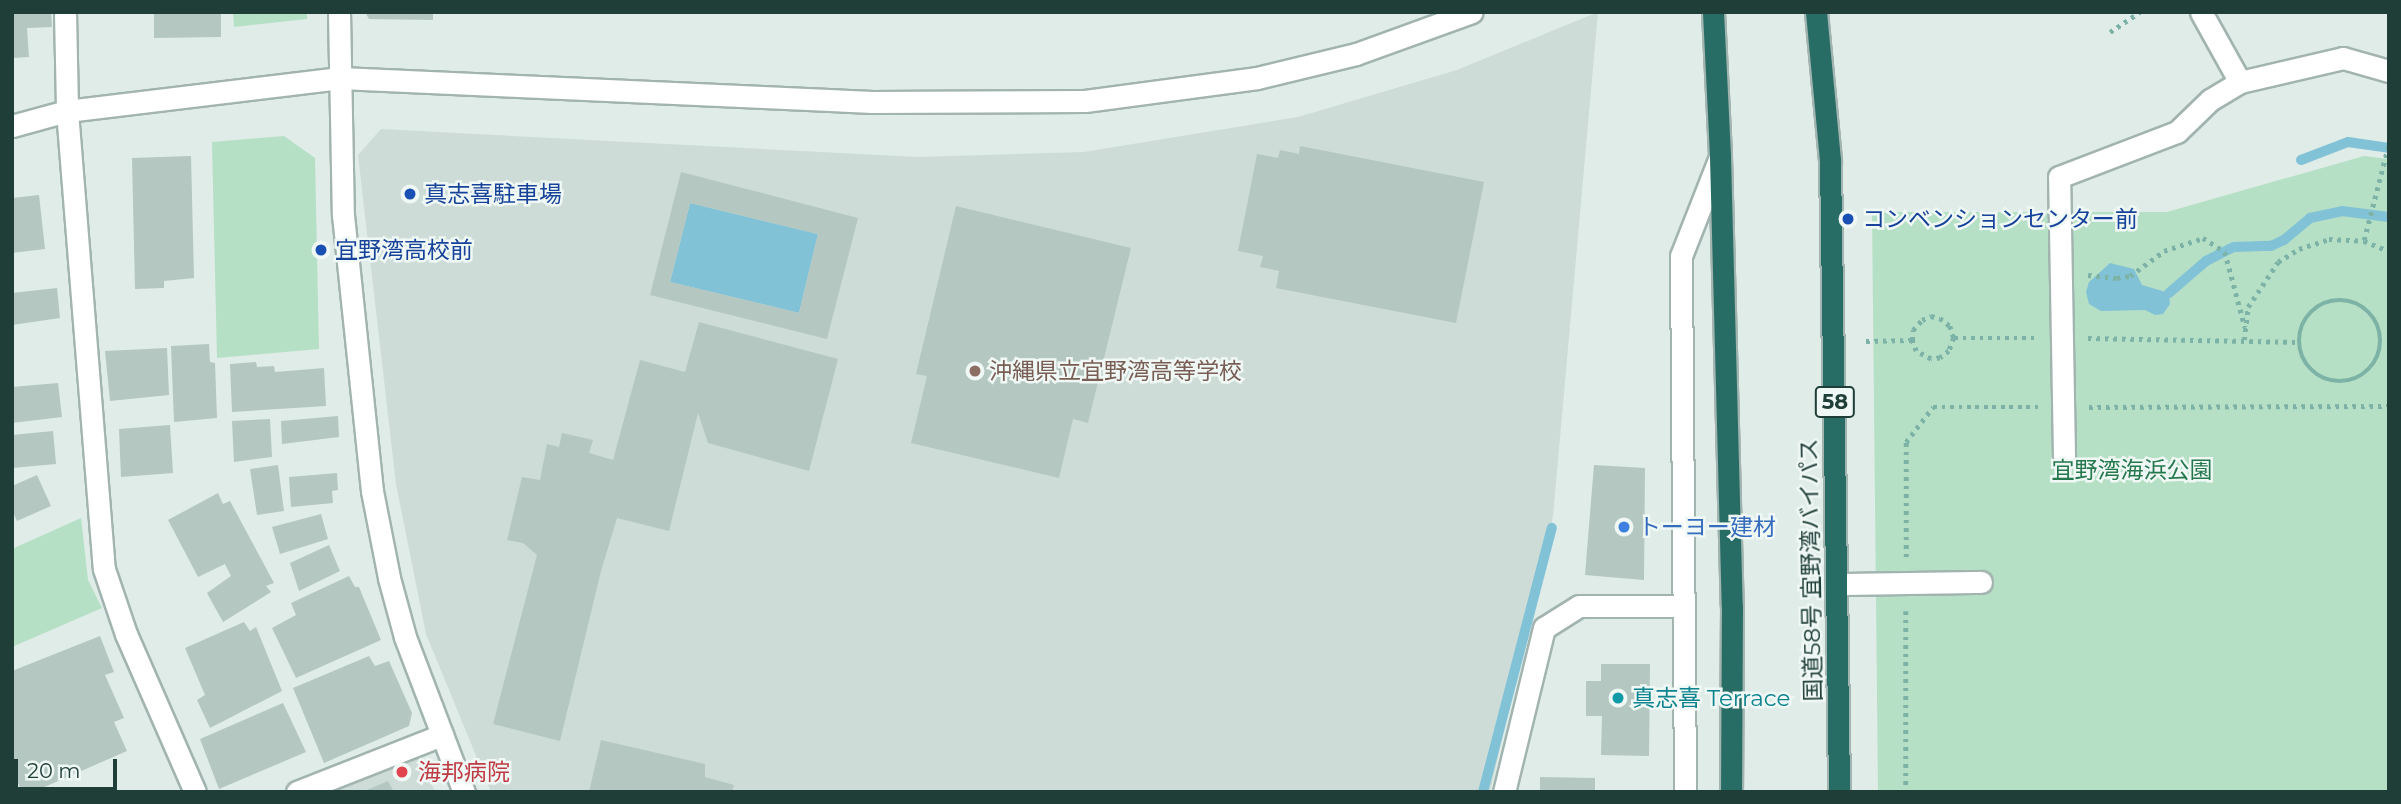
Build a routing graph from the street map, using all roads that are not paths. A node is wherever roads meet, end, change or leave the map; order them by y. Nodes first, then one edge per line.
1 (65, 12) edge
2 (340, 12) edge
3 (1472, 12) edge
4 (1713, 12) edge
5 (1816, 12) edge
6 (2201, 12) edge
7 (2389, 71) edge
8 (340, 78) junction
9 (2240, 82) junction
10 (67, 111) junction
11 (12, 126) edge
12 (1720, 157) junction
13 (2064, 456) dead end
14 (1981, 582) dead end
15 (1838, 584) junction
16 (1684, 606) junction
17 (442, 735) junction
18 (195, 792) edge
19 (297, 792) edge
20 (464, 792) edge
21 (1504, 792) edge
22 (1685, 792) edge
23 (1731, 792) edge
24 (1839, 792) edge

1 - 10 street
2 - 8 street
3 - 8 street
4 - 12 highway
5 - 15 highway, 国道58号 宜野湾バイパス / 58
6 - 9 street
7 - 9 street
8 - 10 street
8 - 17 street
9 - 13 street
10 - 11 street
10 - 18 street
12 - 16 street
12 - 23 highway
14 - 15 street
15 - 24 highway, 国道58号 宜野湾バイパス / 58
16 - 21 street
16 - 22 street
17 - 19 street
17 - 20 street

